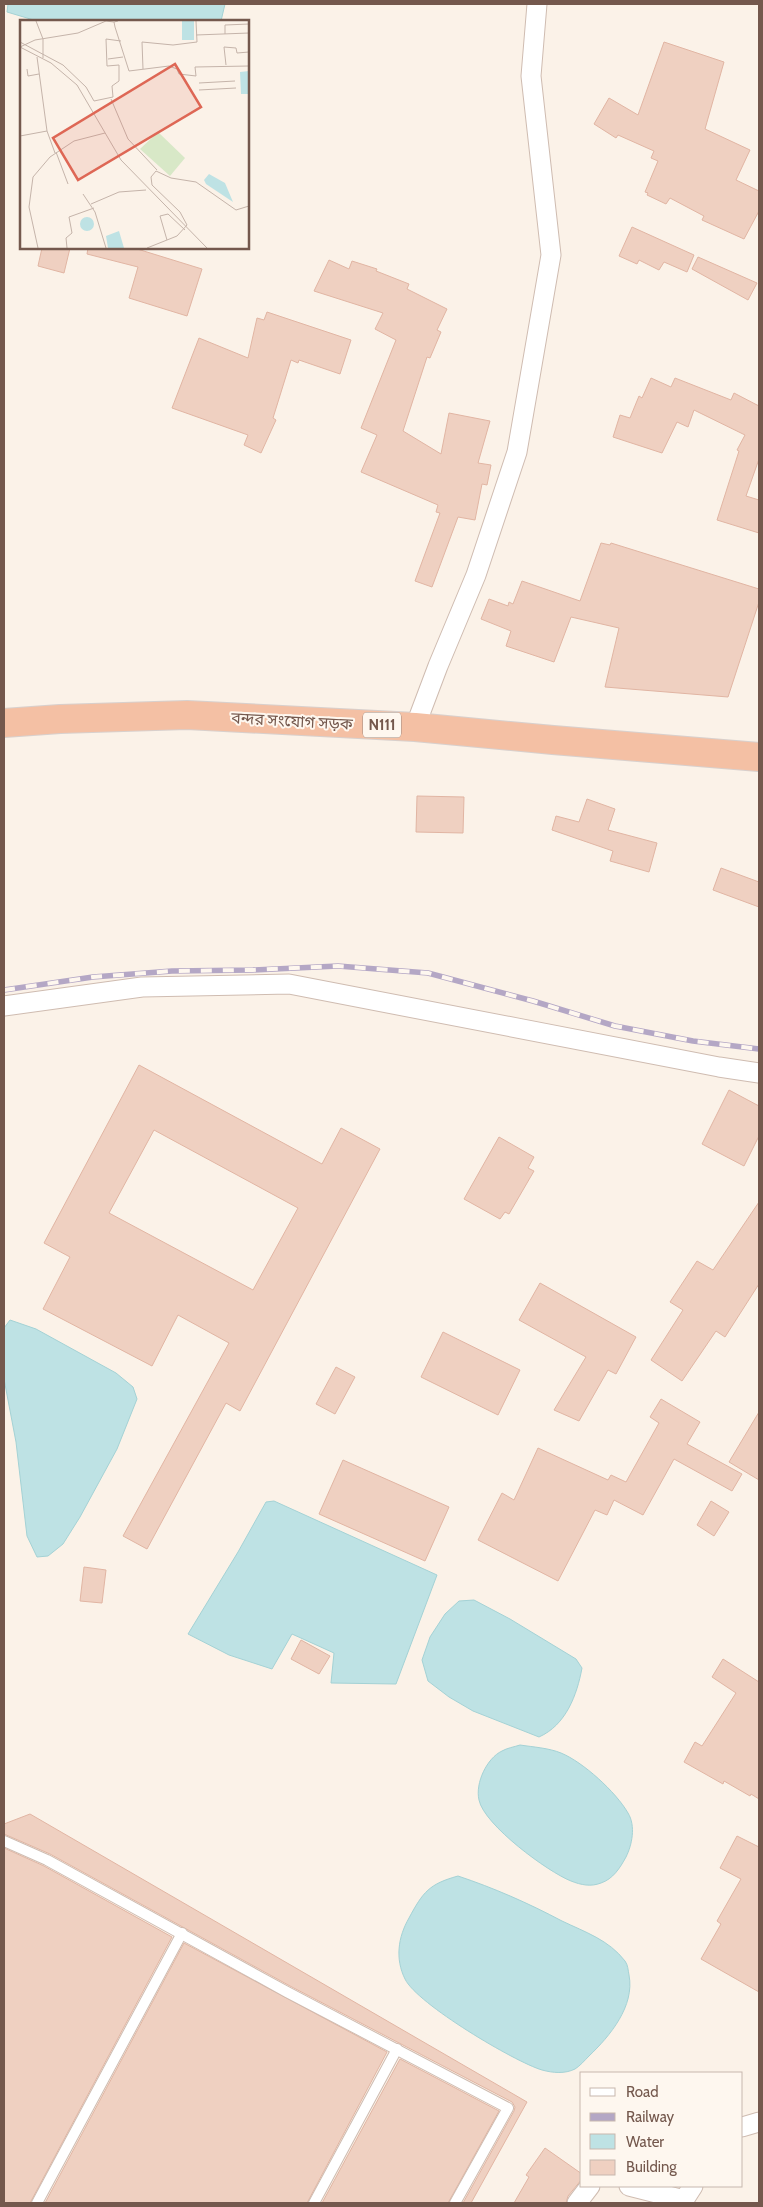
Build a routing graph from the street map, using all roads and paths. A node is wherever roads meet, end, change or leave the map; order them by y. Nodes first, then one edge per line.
1 (537, 4) edge
2 (4, 723) edge
3 (415, 726) junction
4 (759, 757) edge
5 (4, 1006) edge
6 (759, 1073) edge
7 (4, 1841) edge
8 (182, 1933) junction
9 (397, 2049) junction
10 (759, 2122) edge
11 (743, 2127) edge
12 (589, 2187) edge
13 (633, 2187) edge
14 (693, 2187) edge
15 (37, 2203) edge
16 (314, 2203) edge
17 (455, 2203) edge
18 (577, 2203) edge

1 - 3 street
2 - 3 highway, বন্দর সংযোগ সড়ক / N111
3 - 4 highway, বন্দর সংযোগ সড়ক / N111
5 - 6 street
7 - 8 lane
8 - 9 lane
8 - 15 lane
9 - 16 lane
9 - 17 lane
10 - 11 street
12 - 18 street
13 - 14 street

